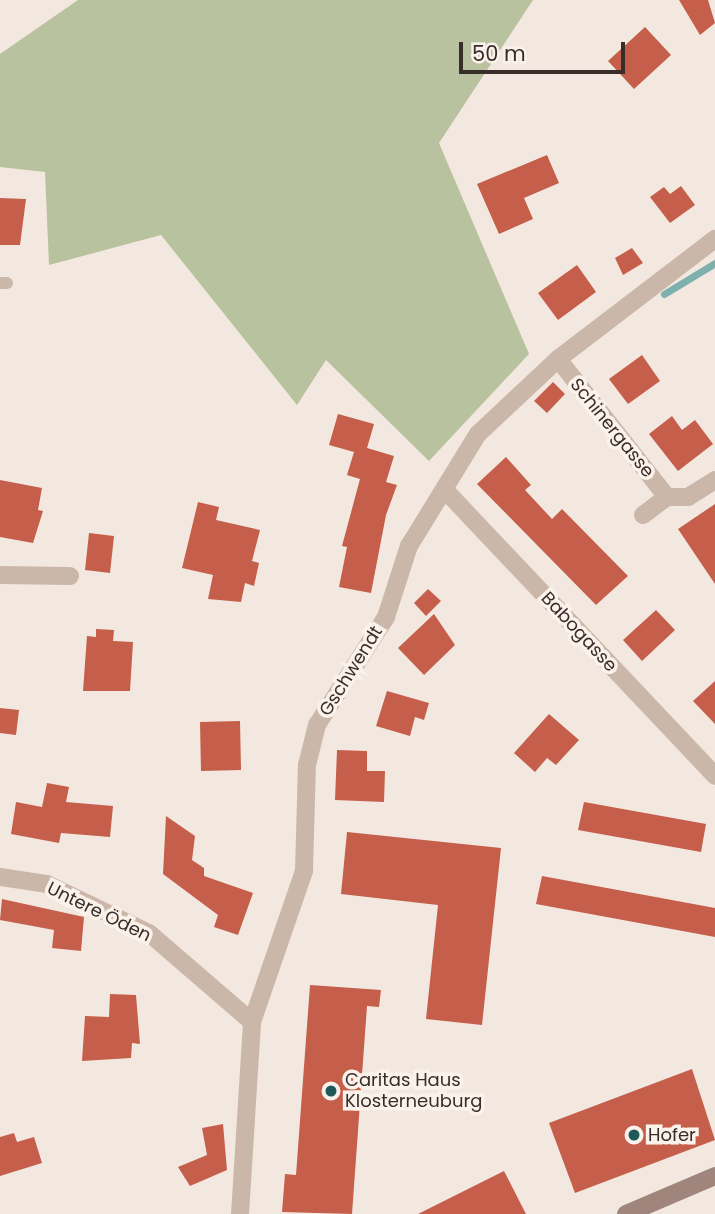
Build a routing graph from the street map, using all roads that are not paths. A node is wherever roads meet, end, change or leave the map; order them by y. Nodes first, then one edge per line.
1 (712, 244) edge
2 (558, 359) junction
3 (715, 480) edge
4 (444, 489) junction
5 (667, 496) junction
6 (643, 515) dead end
7 (0, 575) edge
8 (71, 576) dead end
9 (715, 776) edge
10 (0, 877) edge
11 (252, 1022) junction
12 (715, 1176) edge
13 (240, 1214) edge
14 (626, 1214) edge

1 - 2 street, Gschwendt
2 - 4 street, Gschwendt
2 - 5 street, Schinergasse
3 - 5 street
4 - 9 street, Babogasse
4 - 11 street, Gschwendt
5 - 6 street
7 - 8 street
10 - 11 street, Untere Öden
11 - 13 street, Gschwendt
12 - 14 main road

